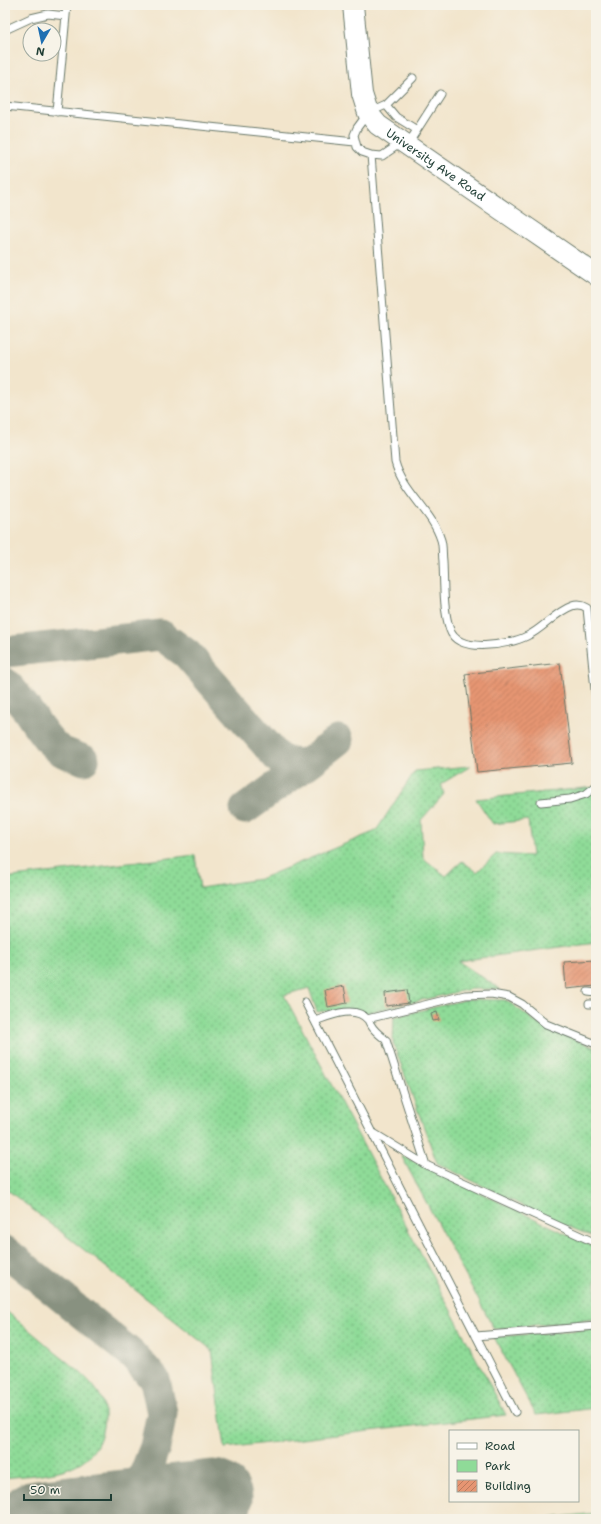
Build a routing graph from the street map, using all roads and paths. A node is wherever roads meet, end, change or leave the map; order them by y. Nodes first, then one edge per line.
1 (67, 5) edge
2 (353, 5) edge
3 (66, 16) junction
4 (5, 30) edge
5 (413, 78) dead end
6 (440, 94) dead end
7 (5, 106) edge
8 (377, 109) junction
9 (57, 112) junction
10 (409, 139) junction
11 (355, 142) junction
12 (370, 156) junction
13 (596, 275) edge
14 (596, 700) edge
15 (596, 786) edge
16 (541, 802) dead end
17 (588, 992) dead end
18 (596, 993) edge
19 (305, 1002) dead end
20 (367, 1019) junction
21 (315, 1021) junction
22 (596, 1044) edge
23 (372, 1132) junction
24 (426, 1165) junction
25 (596, 1244) edge
26 (596, 1326) edge
27 (476, 1336) junction
28 (515, 1412) dead end

1 - 3 lane
2 - 8 street, University Ave Road
3 - 4 lane
3 - 9 lane
5 - 8 lane
6 - 10 lane
7 - 9 lane
8 - 10 street, University Ave Road
8 - 11 lane
9 - 11 lane
10 - 12 lane
10 - 13 street, University Ave Road
11 - 12 lane
12 - 14 lane
15 - 16 lane
17 - 18 lane
19 - 21 lane
20 - 21 lane
20 - 22 lane
20 - 24 lane
21 - 23 lane
23 - 24 lane
23 - 27 lane
24 - 25 lane
26 - 27 lane
27 - 28 lane

